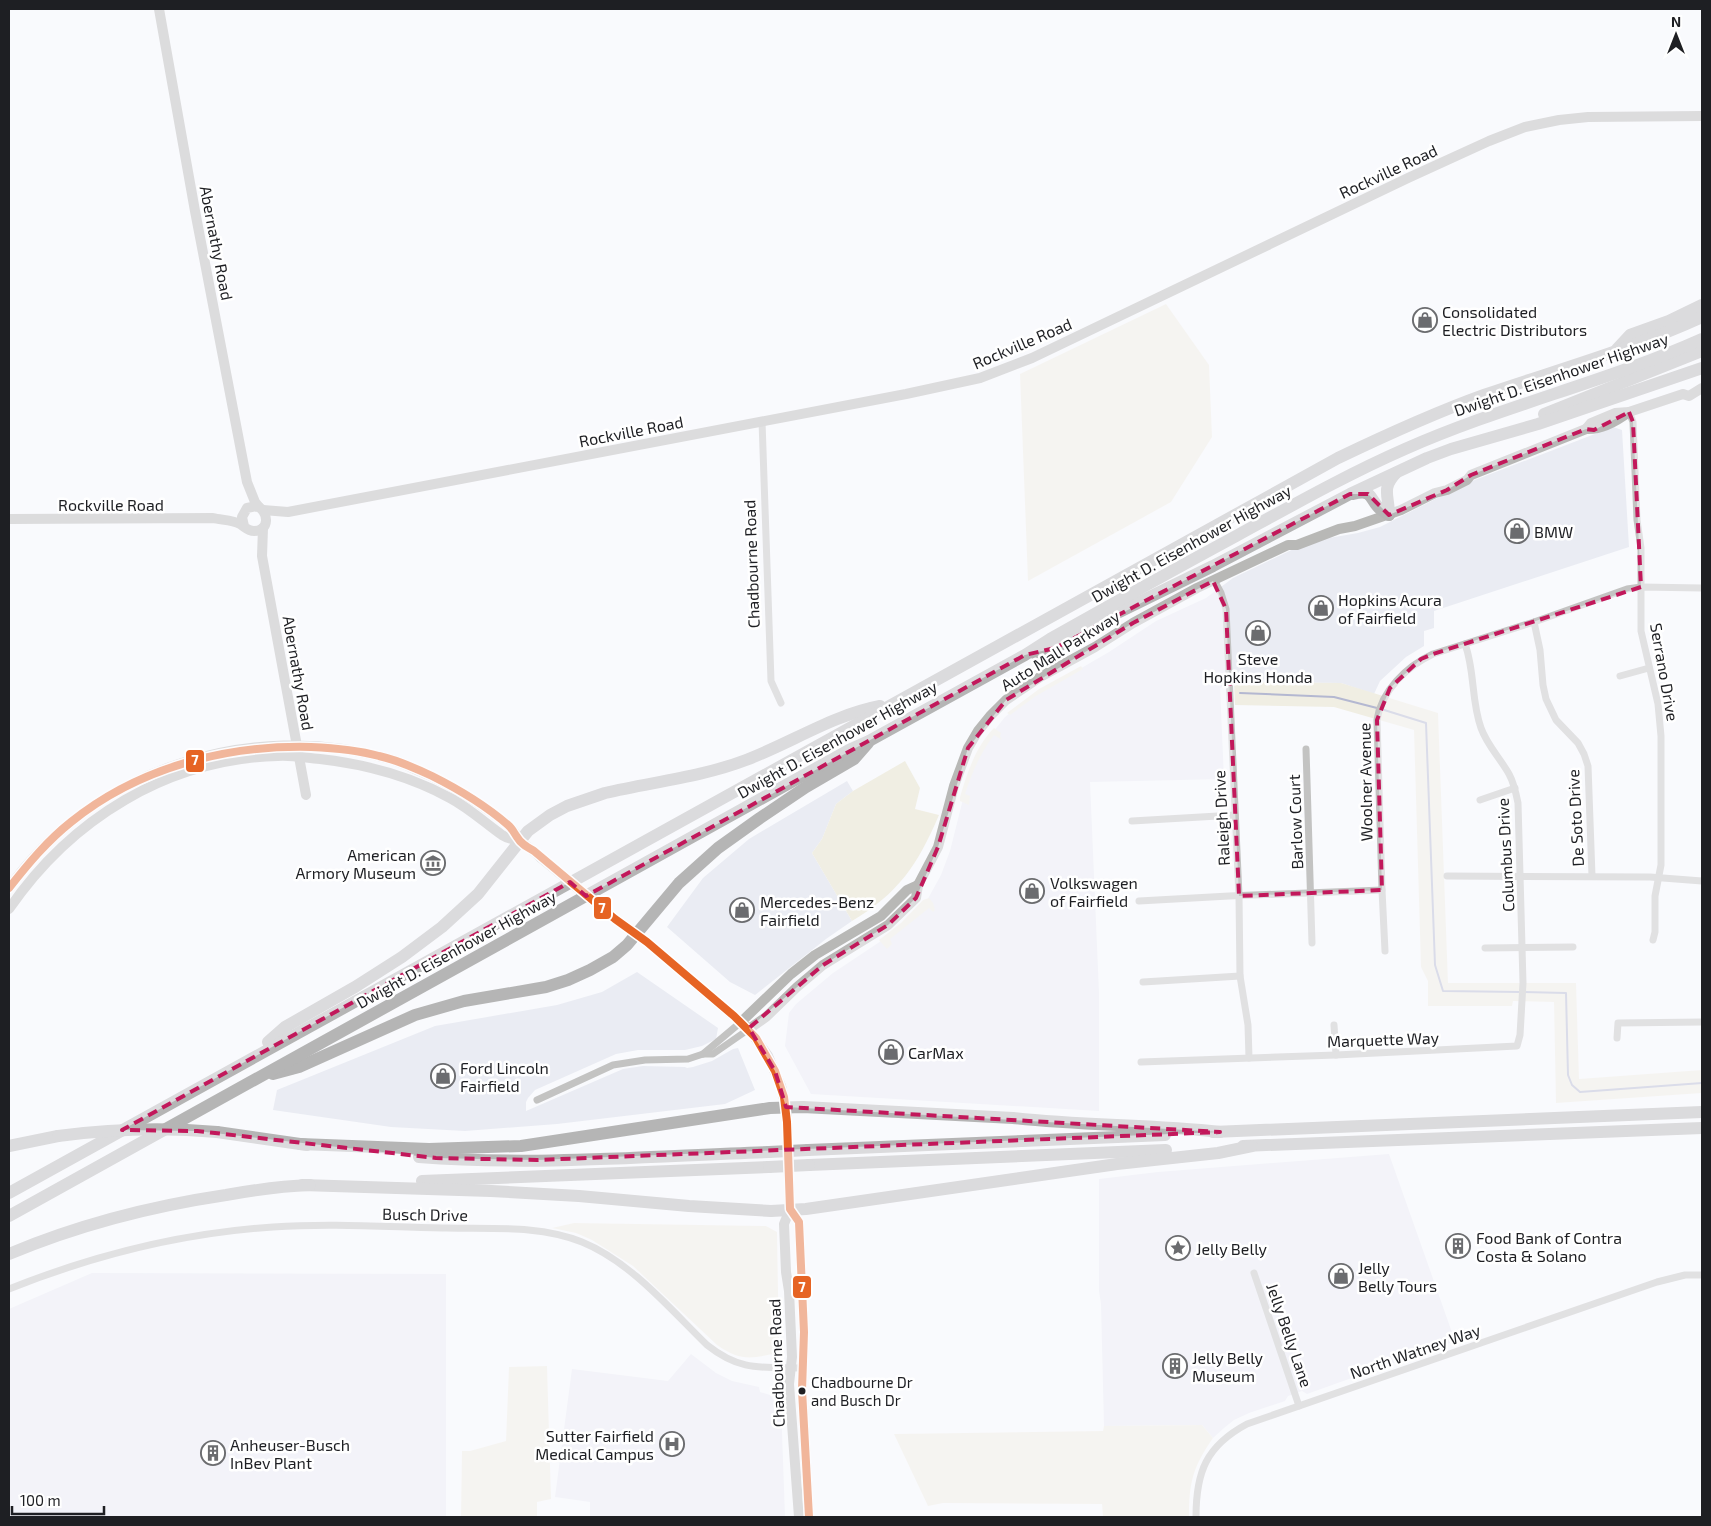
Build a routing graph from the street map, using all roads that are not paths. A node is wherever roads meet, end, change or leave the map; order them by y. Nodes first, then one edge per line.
1 (159, 9) edge
2 (1702, 116) edge
3 (1702, 306) edge
4 (1702, 317) edge
5 (1702, 339) edge
6 (1702, 351) edge
7 (1614, 352) junction
8 (1702, 368) edge
9 (1702, 388) edge
10 (1630, 412) junction
11 (762, 421) junction
12 (1480, 441) junction
13 (1397, 472) junction
14 (248, 482) junction
15 (1350, 494) junction
16 (262, 509) junction
17 (244, 511) junction
18 (288, 512) junction
19 (1389, 514) junction
20 (212, 518) junction
21 (9, 519) edge
22 (264, 526) junction
23 (247, 529) junction
24 (262, 556) junction
25 (1214, 580) junction
26 (1641, 587) junction
27 (1702, 588) edge
28 (1534, 622) junction
29 (1465, 644) junction
30 (1025, 655) junction
31 (1649, 668) junction
32 (1620, 676) dead end
33 (894, 702) junction
34 (781, 703) dead end
35 (870, 740) junction
36 (297, 745) junction
37 (1306, 749) dead end
38 (300, 757) junction
39 (1515, 788) junction
40 (306, 795) dead end
41 (1480, 800) dead end
42 (1235, 815) junction
43 (488, 816) junction
44 (1132, 821) dead end
45 (519, 841) junction
46 (1448, 876) dead end
47 (1592, 876) junction
48 (1521, 877) junction
49 (1658, 877) junction
50 (1702, 881) edge
51 (9, 888) edge
52 (1382, 890) junction
53 (1311, 893) junction
54 (1238, 896) junction
55 (1139, 901) dead end
56 (9, 909) edge
57 (636, 934) junction
58 (1653, 940) dead end
59 (1312, 943) dead end
60 (1574, 947) dead end
61 (1485, 948) dead end
62 (1523, 948) junction
63 (1385, 951) dead end
64 (1240, 976) junction
65 (1143, 982) dead end
66 (1702, 1022) edge
67 (1334, 1025) dead end
68 (745, 1026) junction
69 (1617, 1038) dead end
70 (1517, 1046) joint
71 (1336, 1055) junction
72 (1249, 1058) junction
73 (250, 1059) junction
74 (1142, 1062) dead end
75 (258, 1076) junction
76 (537, 1100) dead end
77 (786, 1107) junction
78 (1702, 1112) edge
79 (1702, 1128) edge
80 (1220, 1132) junction
81 (300, 1144) junction
82 (9, 1146) edge
83 (1252, 1146) junction
84 (302, 1185) junction
85 (9, 1192) edge
86 (790, 1209) junction
87 (9, 1216) edge
88 (9, 1254) edge
89 (1254, 1272) dead end
90 (1702, 1275) edge
91 (9, 1289) edge
92 (791, 1368) junction
93 (803, 1368) junction
94 (1299, 1406) junction
95 (799, 1517) edge
96 (809, 1517) edge
97 (1196, 1517) edge

1 - 14 main road, Abernathy Road
2 - 11 main road, Rockville Road
3 - 7 highway
4 - 7 highway, Dwight D. Eisenhower Highway
5 - 30 highway, Dwight D. Eisenhower Highway
6 - 12 highway
7 - 33 highway, Dwight D. Eisenhower Highway
8 - 12 highway
9 - 10 main road, Auto Mall Parkway
10 - 19 main road, Auto Mall Parkway
10 - 26 street, Serrano Drive
11 - 18 main road, Rockville Road
11 - 34 street, Chadbourne Road
12 - 13 highway
13 - 15 highway
13 - 19 highway
14 - 16 main road, Abernathy Road
14 - 17 main road, Abernathy Road
15 - 19 highway
15 - 30 highway
16 - 17 main road
16 - 18 main road, Rockville Road
16 - 22 main road
17 - 20 main road, Rockville Road
17 - 23 main road
18 - 22 main road, Rockville Road
19 - 25 main road, Auto Mall Parkway
20 - 21 main road, Rockville Road
20 - 23 main road, Rockville Road
22 - 23 main road
22 - 24 main road, Abernathy Road
23 - 24 main road, Abernathy Road
24 - 36 main road, Abernathy Road
25 - 42 street, Raleigh Drive
25 - 68 main road, Auto Mall Parkway
26 - 27 street, Woolner Avenue
26 - 28 street, Woolner Avenue
26 - 31 street, Serrano Drive
28 - 29 street, Woolner Avenue
28 - 47 street, De Soto Drive
29 - 39 street, Columbus Drive
29 - 52 street, Woolner Avenue
30 - 35 highway, Dwight D. Eisenhower Highway
31 - 32 street
31 - 49 street, Serrano Drive
33 - 45 highway
33 - 73 highway, Dwight D. Eisenhower Highway
35 - 57 highway
35 - 75 highway, Dwight D. Eisenhower Highway
36 - 38 main road, Abernathy Road
36 - 43 main road
36 - 51 main road
37 - 53 street, Barlow Court
38 - 40 main road, Abernathy Road
38 - 43 main road
38 - 56 main road
39 - 41 street
39 - 48 street, Columbus Drive
42 - 44 street
42 - 54 street, Raleigh Drive
43 - 45 main road
43 - 45 main road
45 - 57 main road, Chadbourne Road, bridge
45 - 73 highway
46 - 48 street
47 - 48 street
47 - 49 street
48 - 62 street, Columbus Drive
49 - 50 street
49 - 58 street, Serrano Drive
52 - 53 street
52 - 63 street, Woolner Avenue
53 - 54 street
53 - 59 street, Barlow Court
54 - 55 street
54 - 64 street, Raleigh Drive
57 - 68 main road, Chadbourne Road
57 - 75 highway
60 - 62 street
61 - 62 street
62 - 70 street, Columbus Drive
64 - 65 street
64 - 72 street, Raleigh Drive
66 - 69 street
67 - 71 street
68 - 76 street
68 - 77 main road, Chadbourne Road
70 - 71 street, Marquette Way
71 - 72 street, Marquette Way
72 - 74 street, Marquette Way
73 - 85 highway, Dwight D. Eisenhower Highway
75 - 87 highway, Dwight D. Eisenhower Highway
77 - 80 highway
77 - 81 highway
77 - 86 main road, Chadbourne Road
78 - 80 highway
79 - 83 highway
80 - 81 highway, bridge
81 - 82 highway, bridge
83 - 84 highway, bridge
83 - 86 highway
84 - 86 highway
84 - 88 highway
86 - 92 main road, Chadbourne Road
86 - 93 main road, Chadbourne Road
89 - 94 street, Jelly Belly Lane
90 - 94 street, North Watney Way
91 - 92 street, Busch Drive
92 - 93 street, Busch Drive
92 - 95 main road, Chadbourne Road
93 - 96 main road, Chadbourne Road
94 - 97 street, North Watney Way

